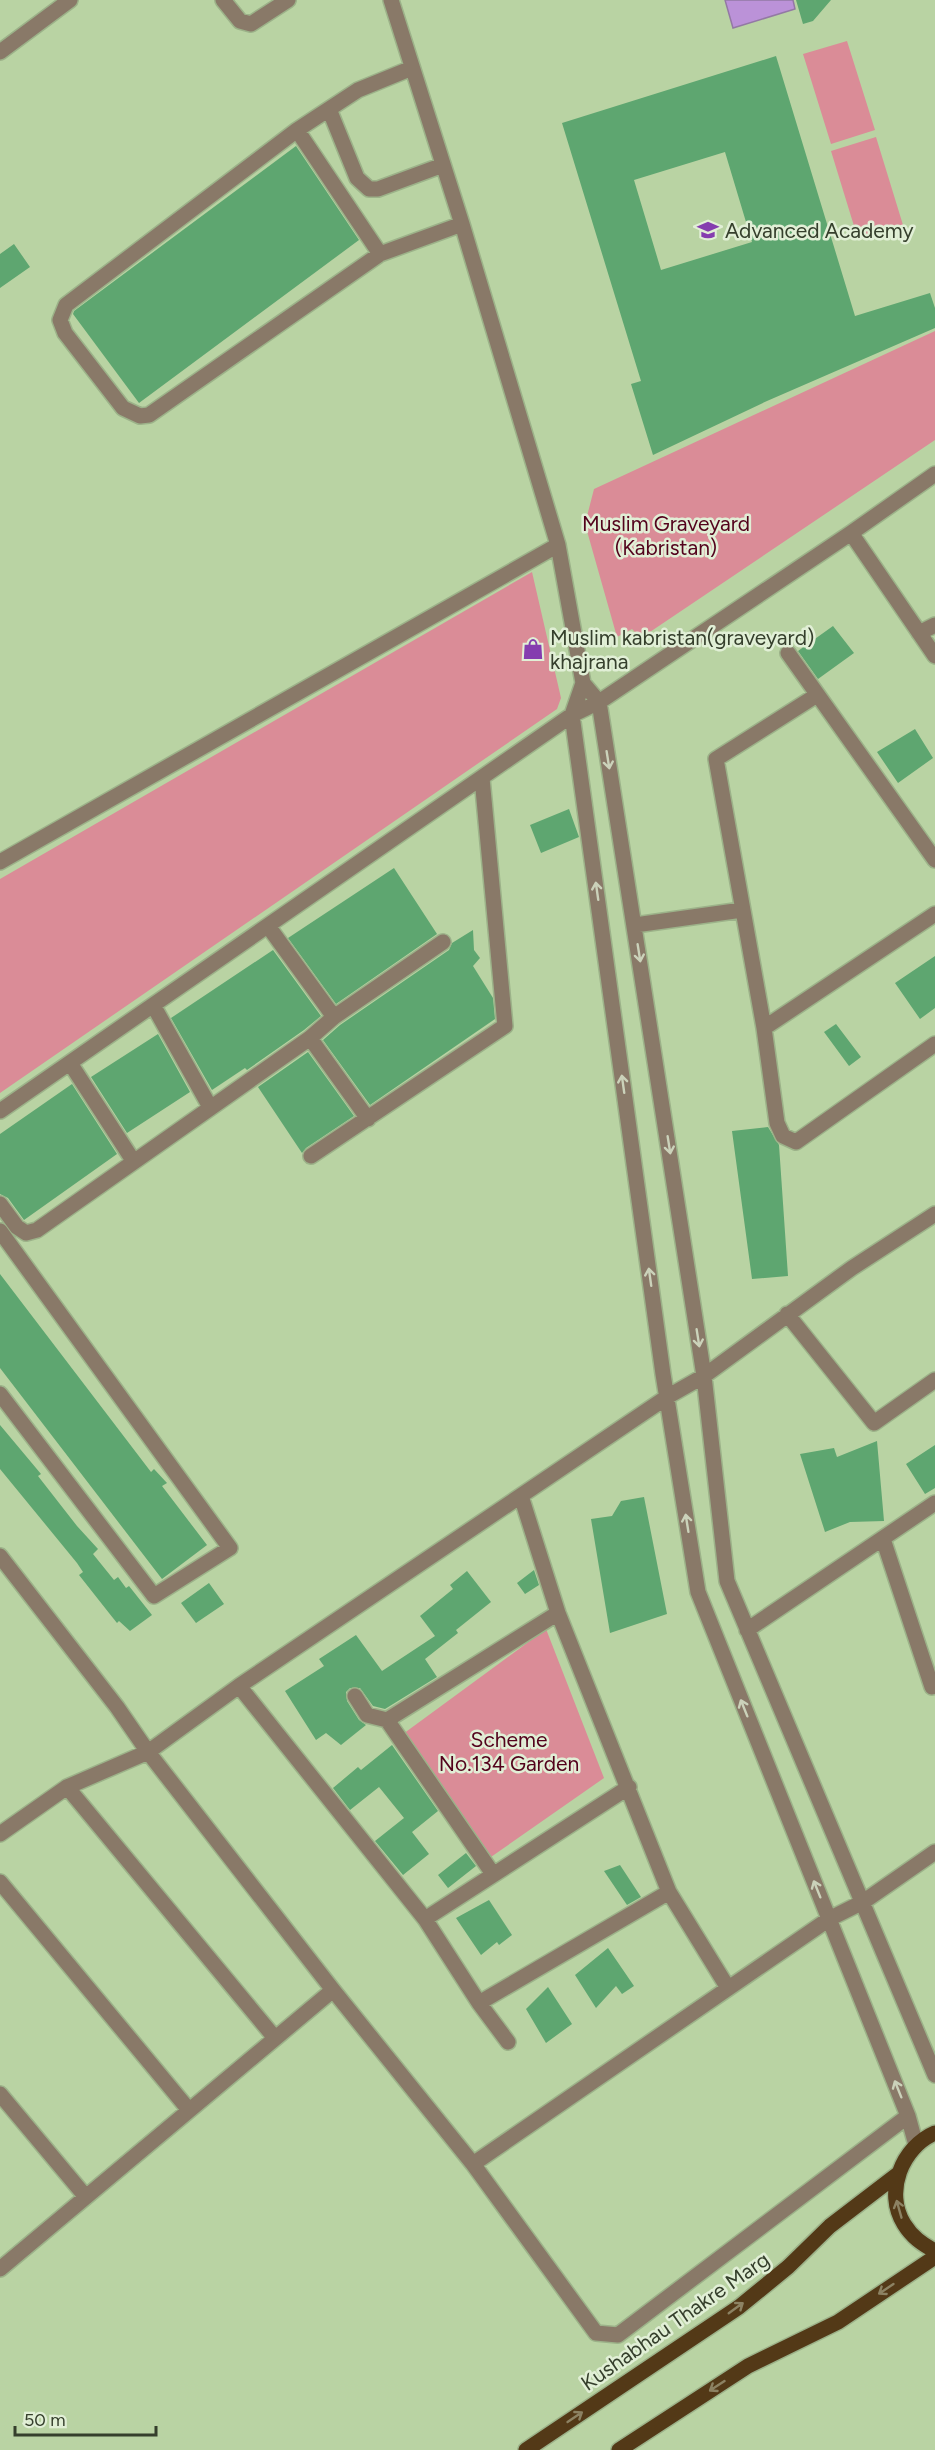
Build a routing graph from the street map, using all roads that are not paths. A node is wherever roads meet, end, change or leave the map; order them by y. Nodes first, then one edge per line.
1 (70, 0) edge
2 (223, 0) edge
3 (288, 0) edge
4 (391, 0) edge
5 (0, 52) edge
6 (412, 68) junction
7 (329, 109) junction
8 (297, 130) junction
9 (443, 165) junction
10 (462, 224) junction
11 (380, 254) junction
12 (935, 474) edge
13 (851, 533) junction
14 (558, 545) junction
15 (935, 625) edge
16 (919, 633) junction
17 (788, 653) dead end
18 (935, 656) edge
19 (583, 683) junction
20 (817, 695) junction
21 (599, 702) junction
22 (572, 715) junction
23 (482, 778) junction
24 (935, 860) edge
25 (0, 862) edge
26 (742, 910) junction
27 (935, 914) edge
28 (268, 926) junction
29 (635, 926) junction
30 (443, 942) dead end
31 (153, 1005) junction
32 (334, 1017) junction
33 (764, 1028) junction
34 (310, 1038) junction
35 (935, 1044) edge
36 (70, 1063) junction
37 (210, 1107) junction
38 (0, 1111) edge
39 (368, 1119) junction
40 (311, 1156) dead end
41 (134, 1162) junction
42 (0, 1204) edge
43 (935, 1214) edge
44 (0, 1231) edge
45 (787, 1314) junction
46 (704, 1376) junction
47 (935, 1380) edge
48 (0, 1394) edge
49 (667, 1397) junction
50 (521, 1496) junction
51 (935, 1503) edge
52 (883, 1539) junction
53 (0, 1556) edge
54 (558, 1613) junction
55 (747, 1630) junction
56 (935, 1685) edge
57 (239, 1686) junction
58 (355, 1696) dead end
59 (387, 1720) junction
60 (148, 1752) junction
61 (67, 1786) junction
62 (629, 1787) junction
63 (0, 1834) edge
64 (935, 1852) edge
65 (493, 1874) junction
66 (0, 1882) edge
67 (669, 1892) junction
68 (863, 1902) junction
69 (425, 1918) junction
70 (829, 1918) junction
71 (728, 1988) junction
72 (333, 1990) junction
73 (479, 2003) junction
74 (275, 2038) junction
75 (508, 2042) dead end
76 (935, 2075) edge
77 (0, 2094) edge
78 (189, 2110) junction
79 (908, 2116) junction
80 (935, 2133) edge
81 (916, 2145) junction
82 (473, 2164) junction
83 (898, 2174) junction
84 (86, 2197) junction
85 (935, 2251) edge
86 (935, 2257) edge
87 (0, 2269) edge
88 (526, 2450) edge
89 (619, 2450) edge

1 - 5 street
2 - 3 street
4 - 6 street
6 - 7 street
6 - 9 street
7 - 8 street
7 - 9 street
8 - 11 street
8 - 11 street
9 - 10 street
10 - 11 street
10 - 14 street
12 - 13 street
13 - 16 street
13 - 21 street
14 - 19 street
14 - 25 street
15 - 16 street
16 - 18 street
17 - 20 street
19 - 21 street
19 - 22 street
20 - 24 street
20 - 26 street
21 - 22 street
21 -> 29 street
22 - 23 street
49 -> 22 street
23 - 28 street
23 - 39 street
26 - 29 street
26 - 33 street
27 - 33 street
28 - 31 street
28 - 32 street
29 -> 46 street
30 - 32 street
31 - 36 street
31 - 37 street
32 - 34 street
33 - 35 street
34 - 37 street
34 - 39 street
36 - 38 street
36 - 41 street
37 - 41 street
39 - 40 street
41 - 42 street
43 - 45 street
44 - 48 street
45 - 46 street
45 - 47 street
46 - 49 street
46 - 55 street
49 - 50 street
70 -> 49 street
50 - 54 street
50 - 57 street
51 - 52 street
52 - 55 street
52 - 56 street
53 - 60 street
54 - 59 street
54 - 62 street
55 - 68 street
57 - 60 street
57 - 69 street
58 - 59 street
59 - 65 street
60 - 61 street
60 - 72 street
61 - 63 street
61 - 74 street
62 - 65 street
62 - 67 street
64 - 68 street
65 - 69 street
66 - 78 street
67 - 71 street
67 - 73 street
68 - 70 street
68 - 76 street
69 - 73 street
70 - 71 street
79 -> 70 street
71 - 82 street
72 - 74 street
72 - 82 street
73 - 75 street
74 - 78 street
77 - 84 street
78 - 84 street
79 - 81 street
79 - 82 street
80 - 81 main road
81 - 83 main road
85 -> 83 main road
88 -> 83 main road, Kushabhau Thakre Marg
84 - 87 street
86 -> 89 main road

